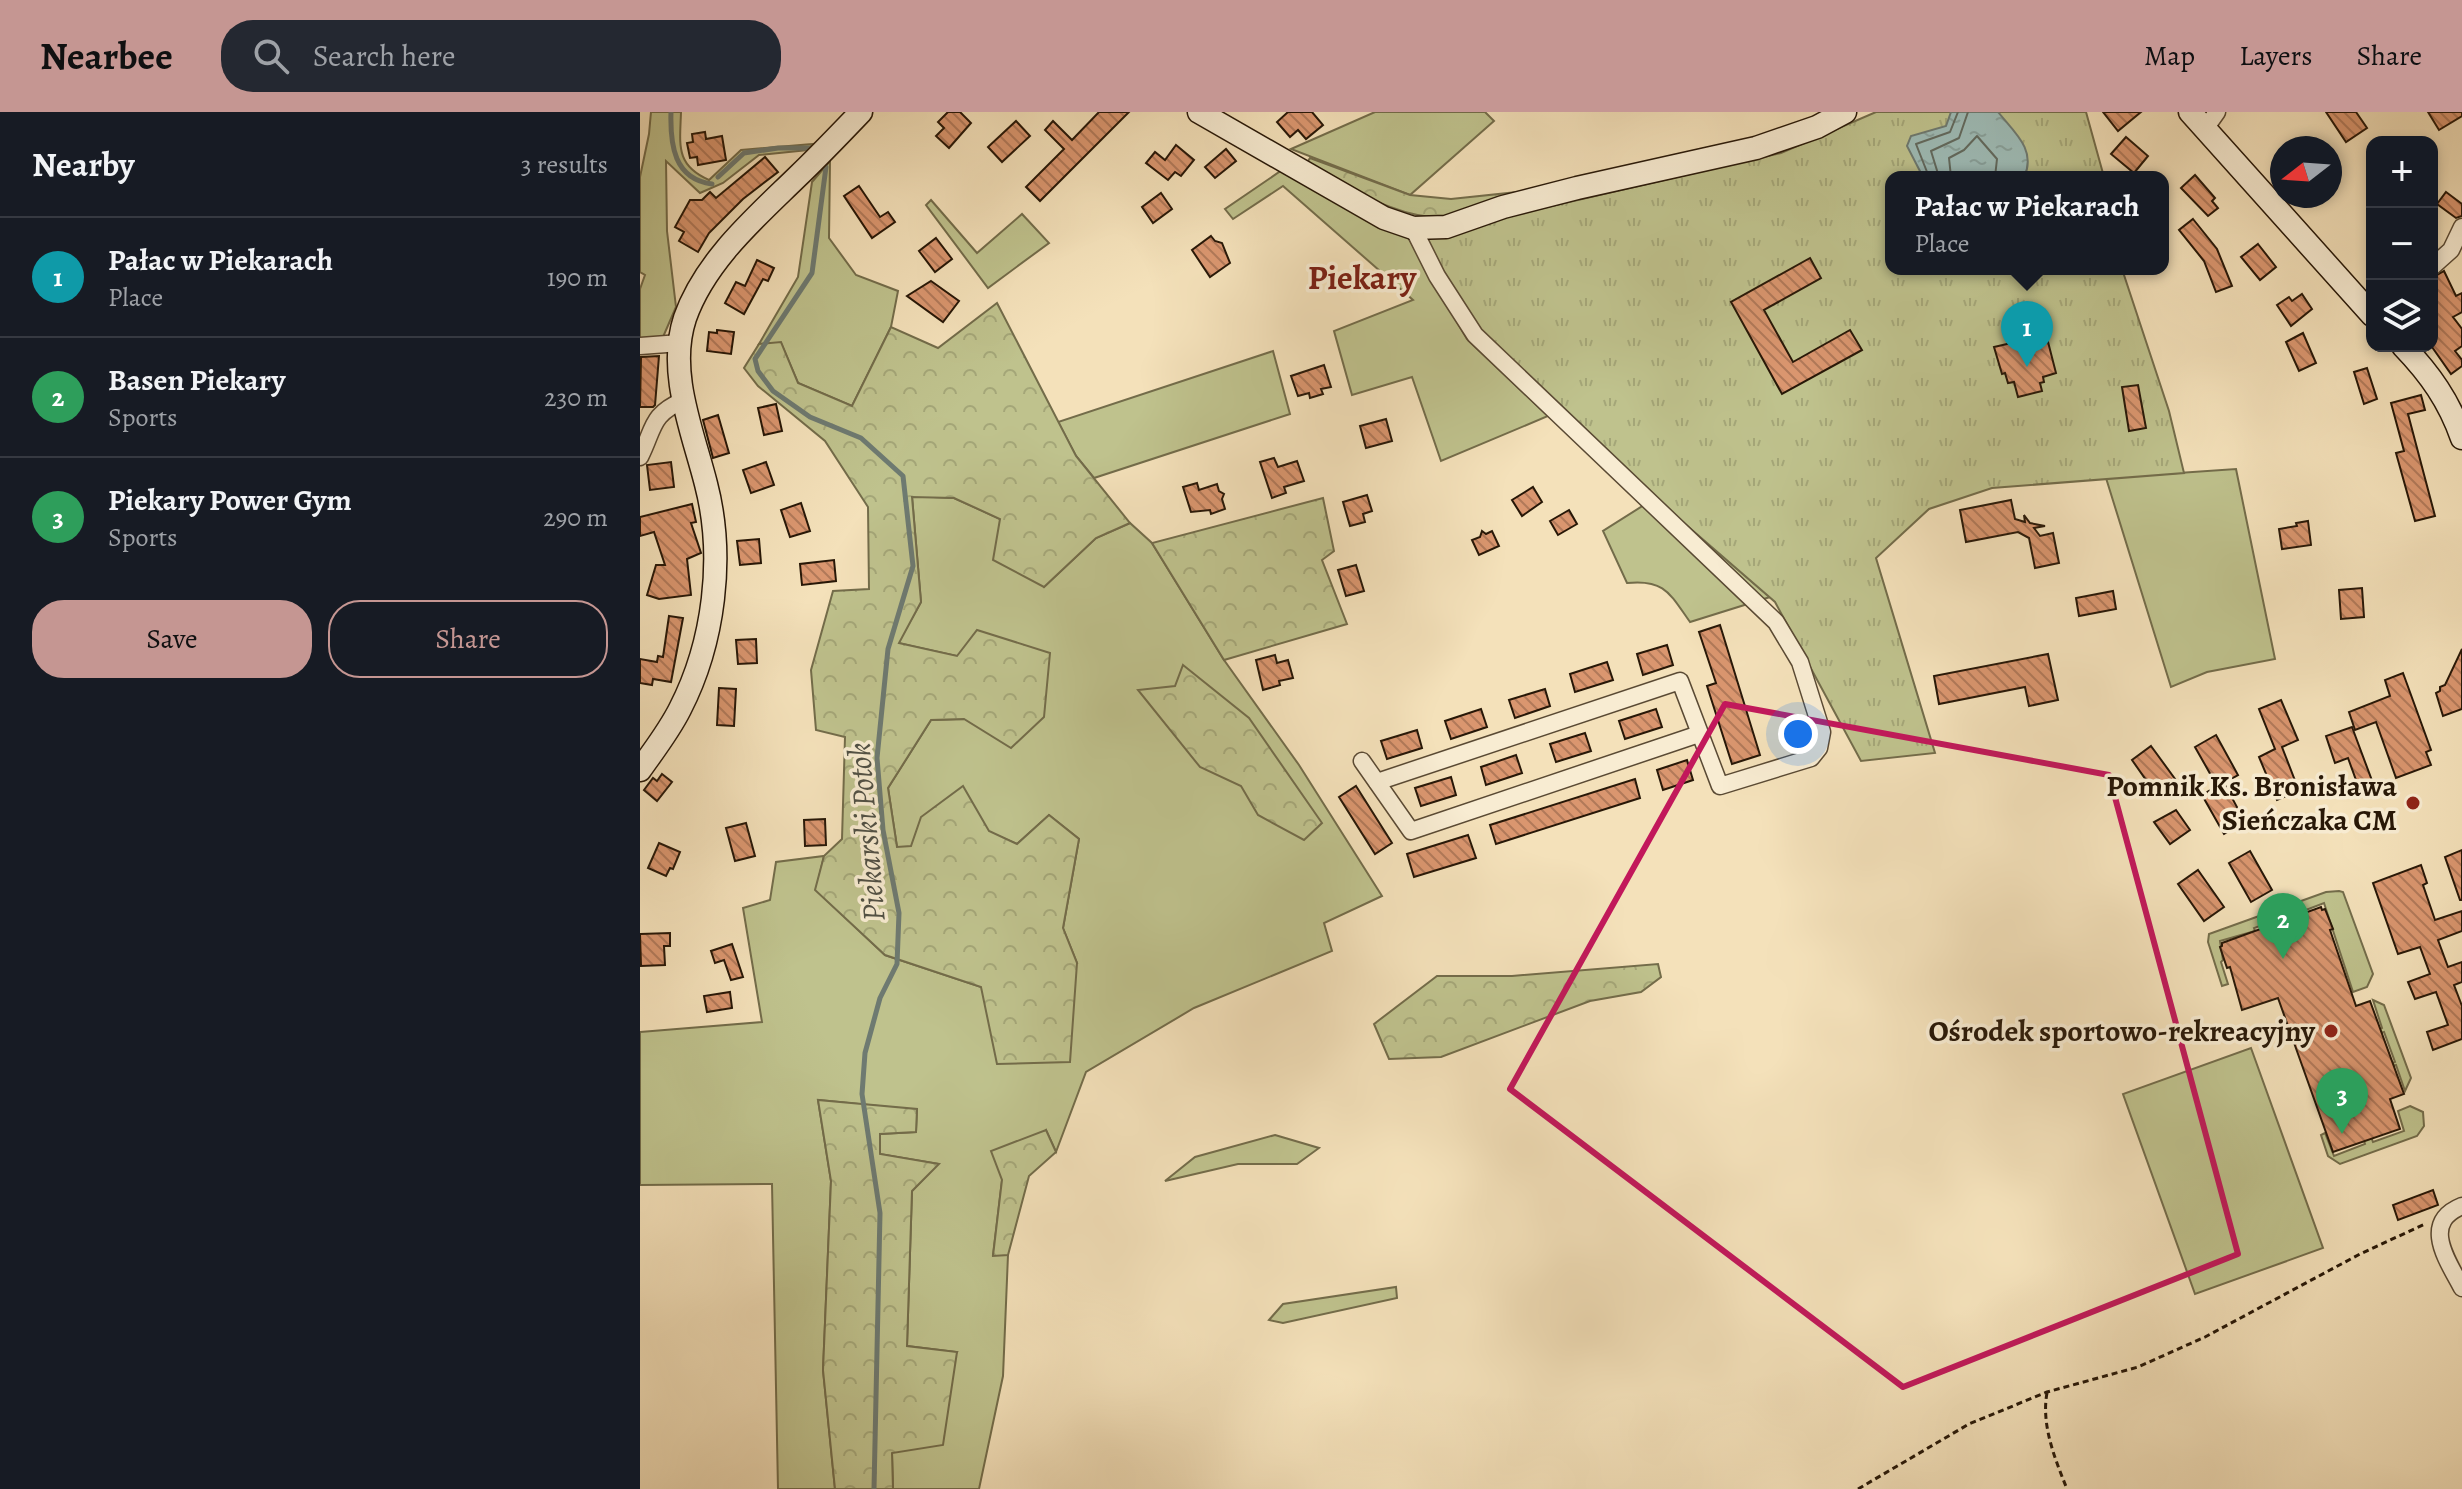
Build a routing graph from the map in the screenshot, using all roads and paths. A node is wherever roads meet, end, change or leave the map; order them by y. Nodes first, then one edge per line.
1 (861, 112) edge
2 (1199, 112) edge
3 (1844, 112) edge
4 (2204, 118) edge
5 (2462, 227) edge
6 (1413, 228) junction
7 (2438, 262) edge
8 (2366, 303) edge
9 (680, 343) junction
10 (640, 346) edge
11 (2408, 352) edge
12 (684, 400) junction
13 (2462, 438) edge
14 (640, 457) edge
15 (1699, 734) junction
16 (1362, 761) dead end
17 (640, 770) edge
18 (1377, 782) junction
19 (2456, 1210) edge
20 (2462, 1288) edge
21 (2047, 1392) junction
22 (1858, 1489) edge
23 (2067, 1489) edge

1 - 9 street
2 - 6 street
3 - 6 street
4 - 8 street
5 - 7 street
6 - 15 street
9 - 10 street
9 - 12 street
11 - 13 street
12 - 14 street
12 - 17 street
15 - 18 street
15 - 18 street
16 - 18 street
19 - 20 street
19 - 21 path
21 - 22 path
21 - 23 path

